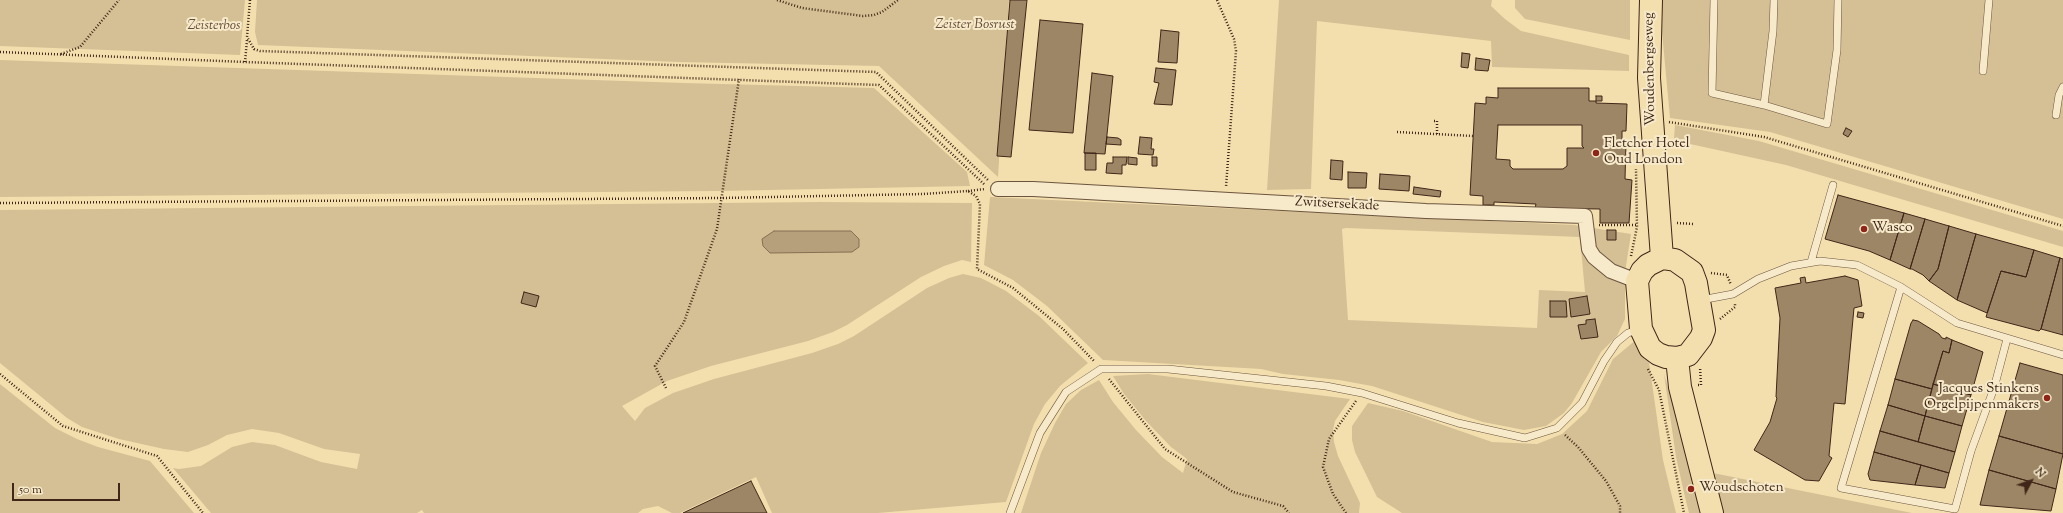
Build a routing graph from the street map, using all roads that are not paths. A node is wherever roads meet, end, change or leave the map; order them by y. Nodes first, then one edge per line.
1 (1651, 0) edge
2 (1714, 0) edge
3 (1774, 0) edge
4 (1838, 0) edge
5 (1989, 0) edge
6 (1983, 71) dead end
7 (2063, 87) edge
8 (1764, 105) junction
9 (2056, 116) dead end
10 (1833, 185) dead end
11 (998, 189) road end
12 (1662, 258) junction
13 (1811, 262) junction
14 (1632, 278) junction
15 (1901, 287) junction
16 (1699, 301) junction
17 (1641, 329) junction
18 (2007, 339) junction
19 (2063, 355) edge
20 (1677, 358) junction
21 (1010, 513) edge
22 (1712, 513) edge

1 - 12 main road, Woudenbergseweg
2 - 8 lane
3 - 8 lane
4 - 8 lane
5 - 6 lane
7 - 9 lane
10 - 13 lane
11 - 14 street, Zwitsersekade
12 - 14 main road
12 - 16 main road
13 - 15 lane
13 - 16 lane
14 - 17 main road
15 - 18 lane
15 - 18 lane
16 - 20 main road
17 - 20 main road
17 - 21 lane
18 - 19 lane
20 - 22 main road

